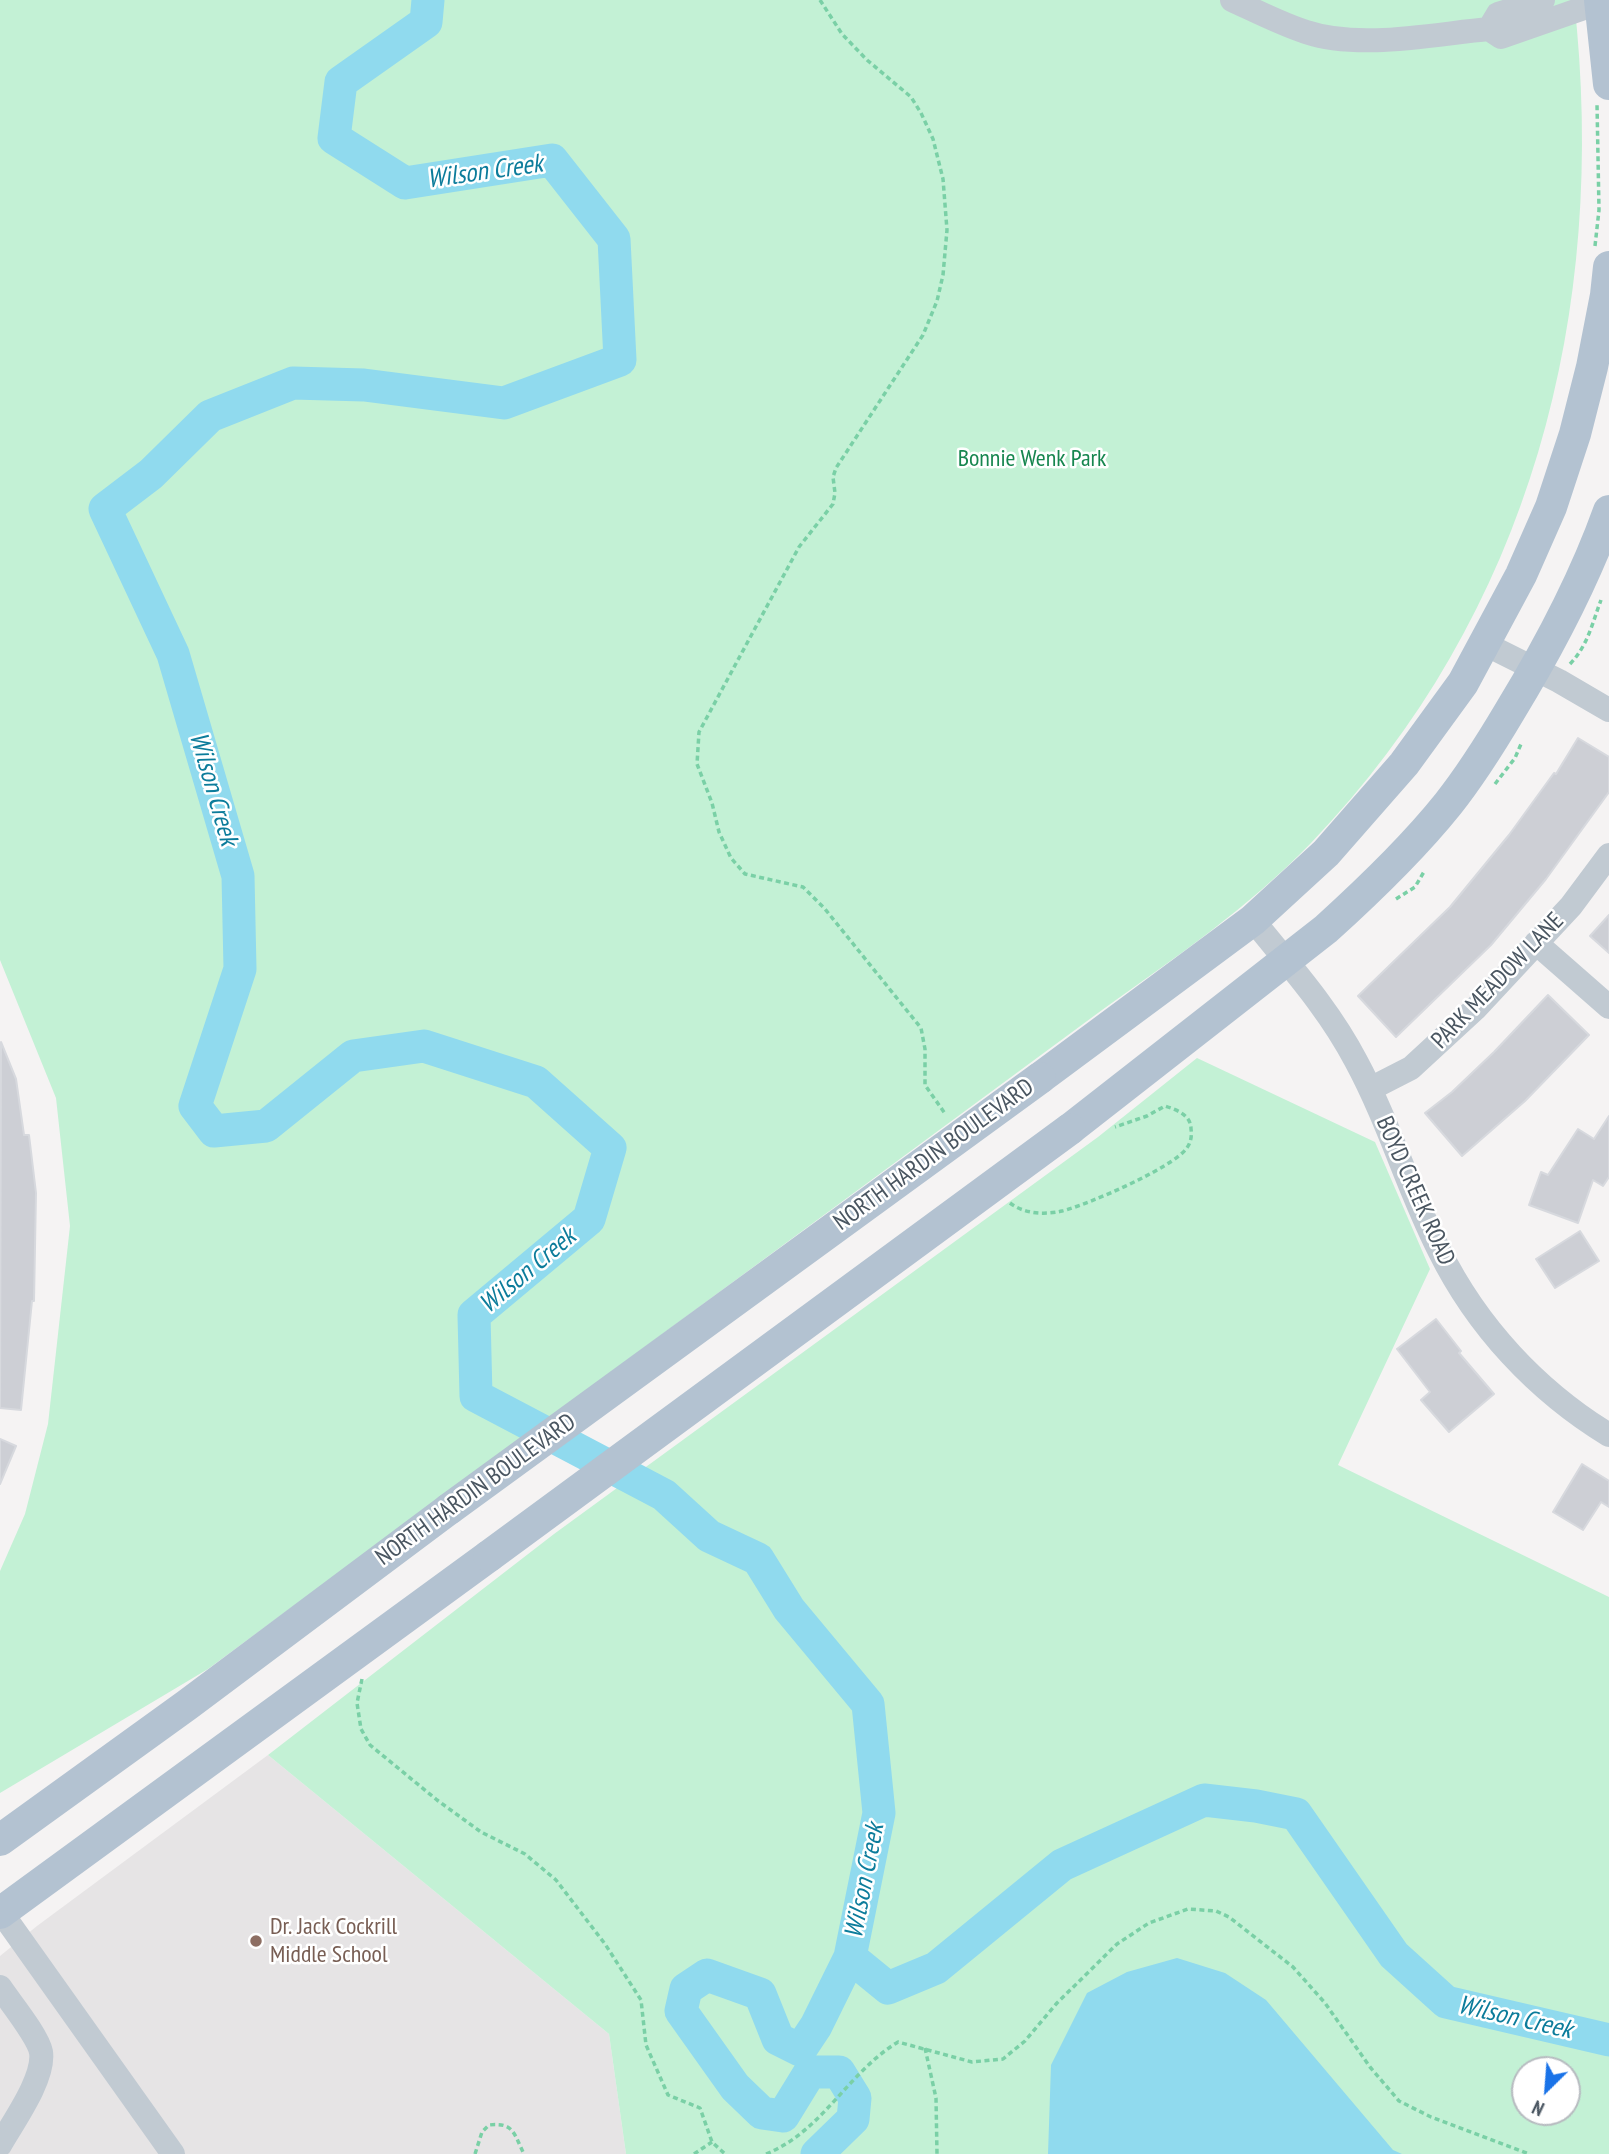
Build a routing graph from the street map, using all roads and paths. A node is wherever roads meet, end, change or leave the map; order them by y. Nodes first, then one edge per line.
1 (820, 0) edge
2 (1232, 0) edge
3 (1543, 0) edge
4 (1601, 0) edge
5 (1489, 29) junction
6 (1603, 94) edge
7 (1602, 259) edge
8 (1609, 511) edge
9 (1602, 596) dead end
10 (1485, 644) junction
11 (1576, 658) dead end
12 (1536, 669) junction
13 (1609, 710) edge
14 (1609, 855) edge
15 (1253, 920) junction
16 (1536, 943) junction
17 (1286, 961) junction
18 (1609, 1007) edge
19 (1370, 1089) junction
20 (951, 1123) dead end
21 (1110, 1128) dead end
22 (1004, 1197) dead end
23 (1609, 1435) edge
24 (363, 1673) dead end
25 (0, 1840) edge
26 (0, 1912) edge
27 (0, 1987) edge
28 (925, 2048) junction
29 (712, 2142) junction
30 (0, 2145) edge
31 (173, 2154) edge
32 (475, 2154) edge
33 (524, 2154) edge
34 (694, 2154) edge
35 (725, 2154) edge
36 (766, 2154) edge
37 (937, 2154) edge
38 (1529, 2154) edge

1 - 20 path
2 - 5 street
3 - 5 street
4 - 5 street
4 - 6 main road
6 - 7 path
7 - 10 main road, NORTH HARDIN BOULEVARD
8 - 12 main road
9 - 11 path
10 - 12 street
10 - 15 main road, NORTH HARDIN BOULEVARD
12 - 13 street
12 - 17 main road
14 - 16 street, PARK MEADOW LANE
15 - 17 street, BOYD CREEK ROAD
15 - 25 main road, NORTH HARDIN BOULEVARD, bridge
16 - 18 street
16 - 19 street, PARK MEADOW LANE
17 - 19 street, BOYD CREEK ROAD
17 - 26 main road, bridge
19 - 23 street, BOYD CREEK ROAD
21 - 22 path
24 - 29 path
26 - 31 street
27 - 30 street
28 - 36 path
28 - 37 path
28 - 38 path
29 - 34 path
29 - 35 path
32 - 33 path

